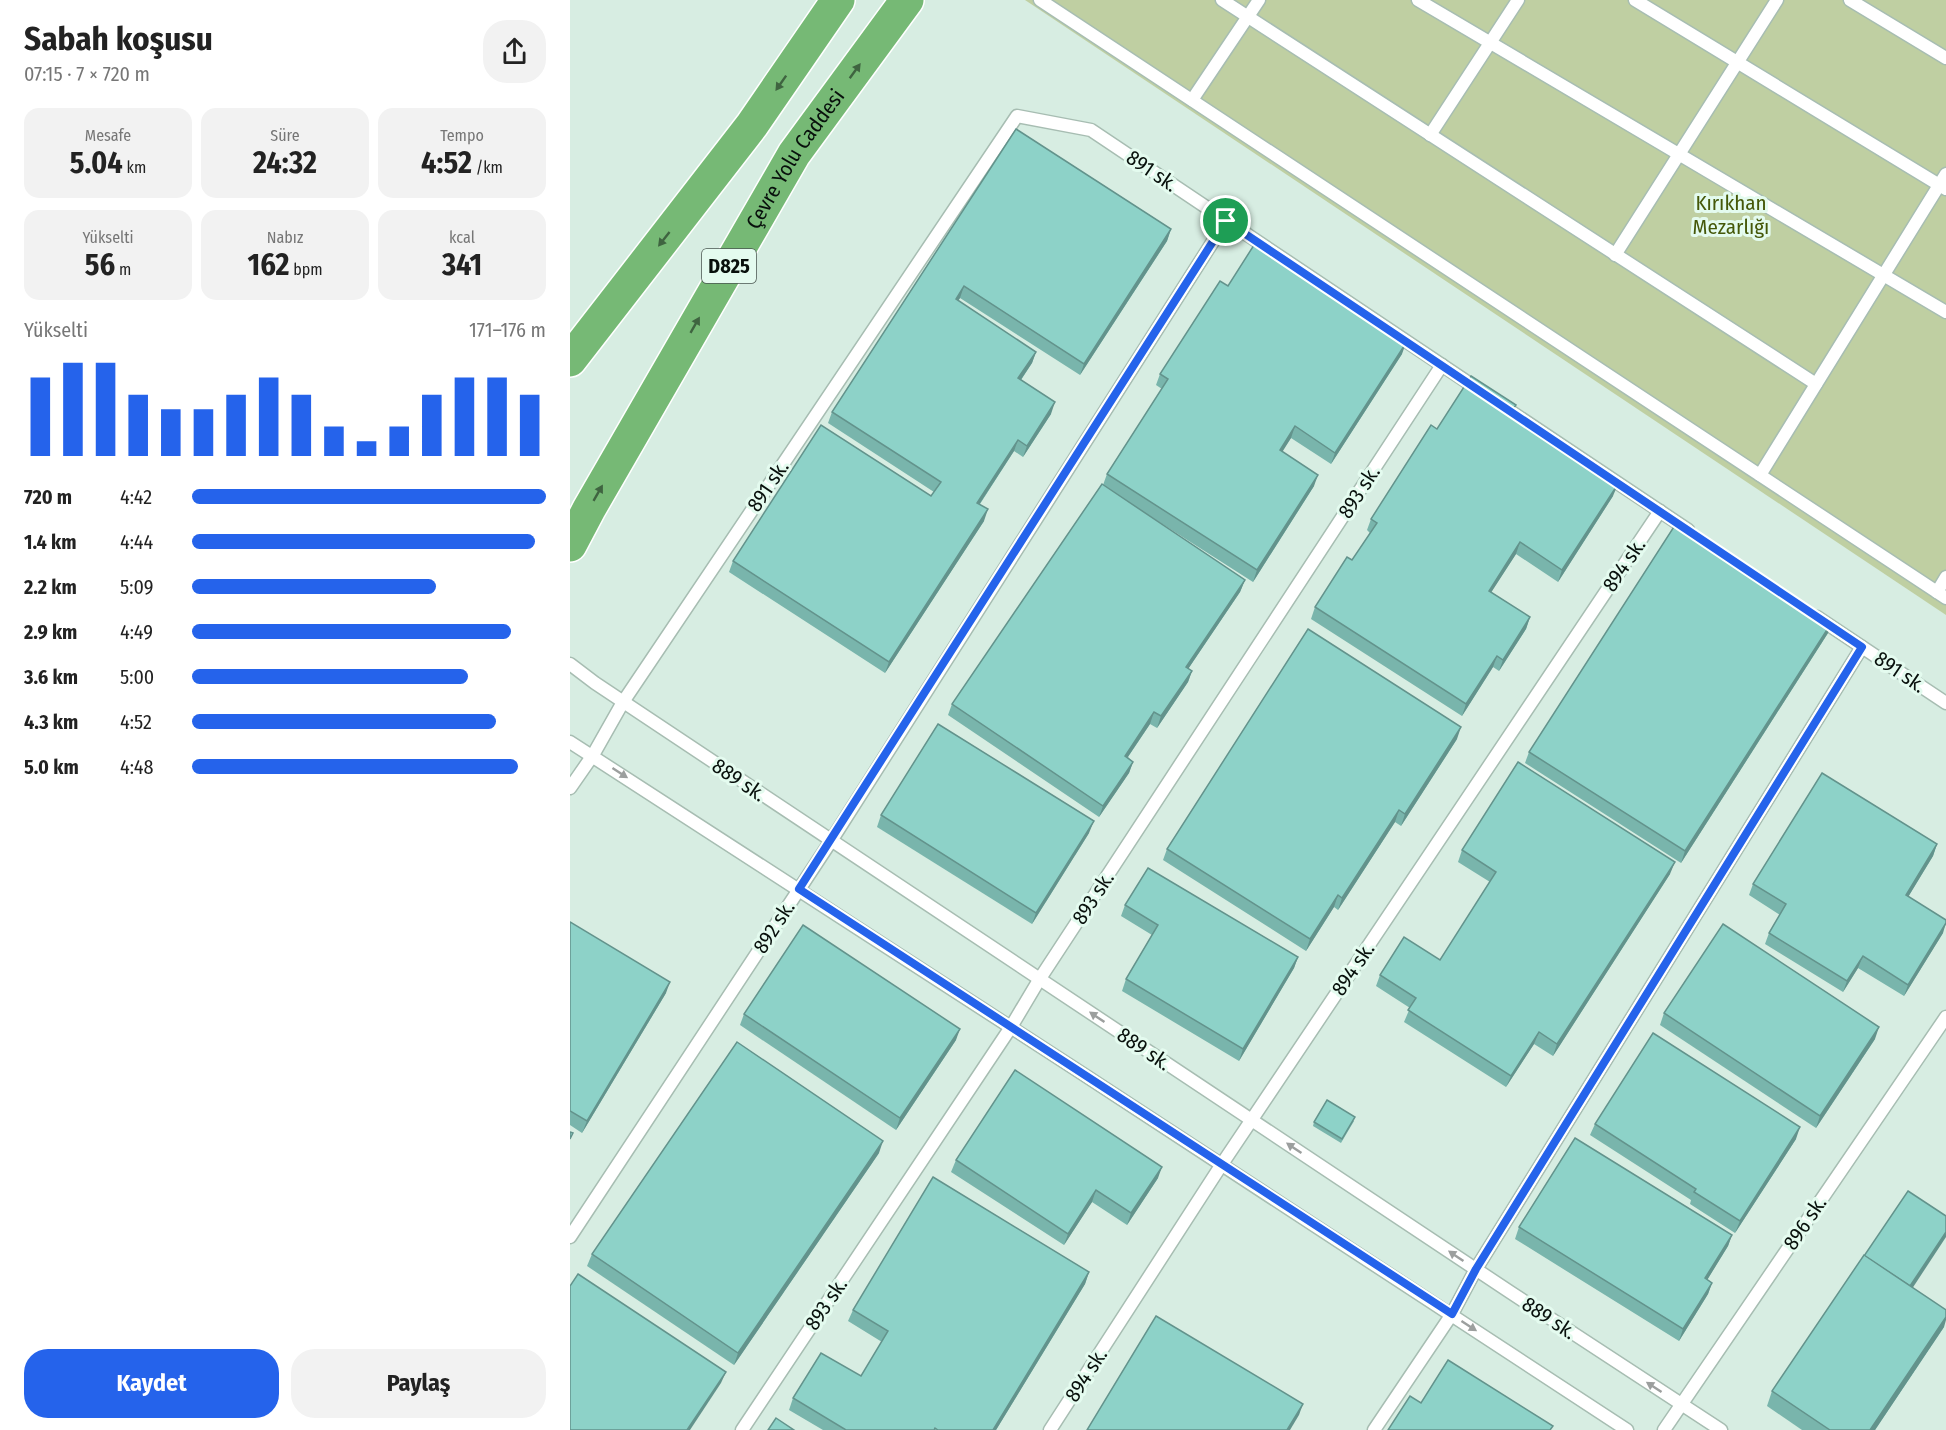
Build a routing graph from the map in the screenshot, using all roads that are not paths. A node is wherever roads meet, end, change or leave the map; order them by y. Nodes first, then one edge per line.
1 (838, 0) edge
2 (907, 0) edge
3 (1040, 0) edge
4 (1222, 0) edge
5 (1259, 0) edge
6 (1418, 0) edge
7 (1518, 0) edge
8 (1635, 0) edge
9 (1777, 0) edge
10 (1850, 0) edge
11 (1247, 17) junction
12 (1491, 43) junction
13 (1946, 58) edge
14 (1737, 62) junction
15 (1192, 100) junction
16 (1430, 135) junction
17 (1679, 154) junction
18 (1944, 183) edge
19 (1226, 221) junction
20 (1615, 255) junction
21 (1884, 275) junction
22 (1946, 312) edge
23 (570, 360) edge
24 (1442, 365) junction
25 (1816, 384) junction
26 (1760, 476) junction
27 (1660, 511) junction
28 (1698, 537) edge
29 (570, 545) edge
30 (1946, 577) edge
31 (1941, 595) edge
32 (1804, 608) edge
33 (1862, 647) junction
34 (570, 664) edge
35 (623, 702) junction
36 (1946, 703) edge
37 (570, 742) edge
38 (593, 755) junction
39 (570, 788) edge
40 (831, 841) junction
41 (799, 889) junction
42 (1040, 980) junction
43 (1946, 1017) edge
44 (1011, 1028) junction
45 (1252, 1121) junction
46 (1221, 1164) junction
47 (570, 1238) edge
48 (1476, 1269) junction
49 (1452, 1314) junction
50 (1682, 1404) junction
51 (742, 1430) edge
52 (1050, 1430) edge
53 (1374, 1430) edge
54 (1627, 1430) edge
55 (1664, 1430) edge
56 (1721, 1430) edge

1 -> 23 highway
29 -> 2 highway, Çevre Yolu Caddesi / D825
3 - 15 lane
4 - 11 lane
5 - 11 lane
6 - 12 lane
7 - 12 lane
8 - 14 lane
9 - 14 lane
10 - 13 lane
11 - 15 lane
11 - 16 lane
12 - 16 lane
12 - 17 lane
14 - 17 lane
14 - 18 lane
15 - 26 lane
16 - 20 lane
17 - 20 lane
17 - 21 lane
18 - 21 lane
19 - 24 lane, 891 sk.
19 - 35 lane, 891 sk.
19 - 40 lane, 892 sk.
20 - 25 lane
21 - 22 lane
21 - 25 lane
24 - 27 lane, 891 sk.
24 - 42 lane, 893 sk.
25 - 26 lane
26 - 31 lane
27 - 28 lane, 891 sk.
27 - 45 lane, 894 sk.
30 - 31 lane
32 - 33 lane, 891 sk.
33 - 36 lane, 891 sk.
33 - 48 lane
34 - 35 lane, 889 sk.
35 - 38 lane, 891 sk.
35 - 40 lane, 889 sk.
37 - 38 lane
38 - 39 lane, 891 sk.
38 -> 41 lane
40 - 41 lane, 892 sk.
40 - 42 lane, 889 sk.
41 - 44 lane
41 - 47 lane, 892 sk.
42 - 44 lane, 893 sk.
45 -> 42 lane, 889 sk.
43 - 50 lane, 896 sk.
44 - 46 lane
44 - 51 lane, 893 sk.
45 - 46 lane, 894 sk.
48 -> 45 lane, 889 sk.
46 - 49 lane
46 - 52 lane, 894 sk.
48 - 49 lane
50 -> 48 lane, 889 sk.
49 - 53 lane
49 -> 54 lane
50 - 55 lane, 896 sk.
50 - 56 lane, 889 sk.

